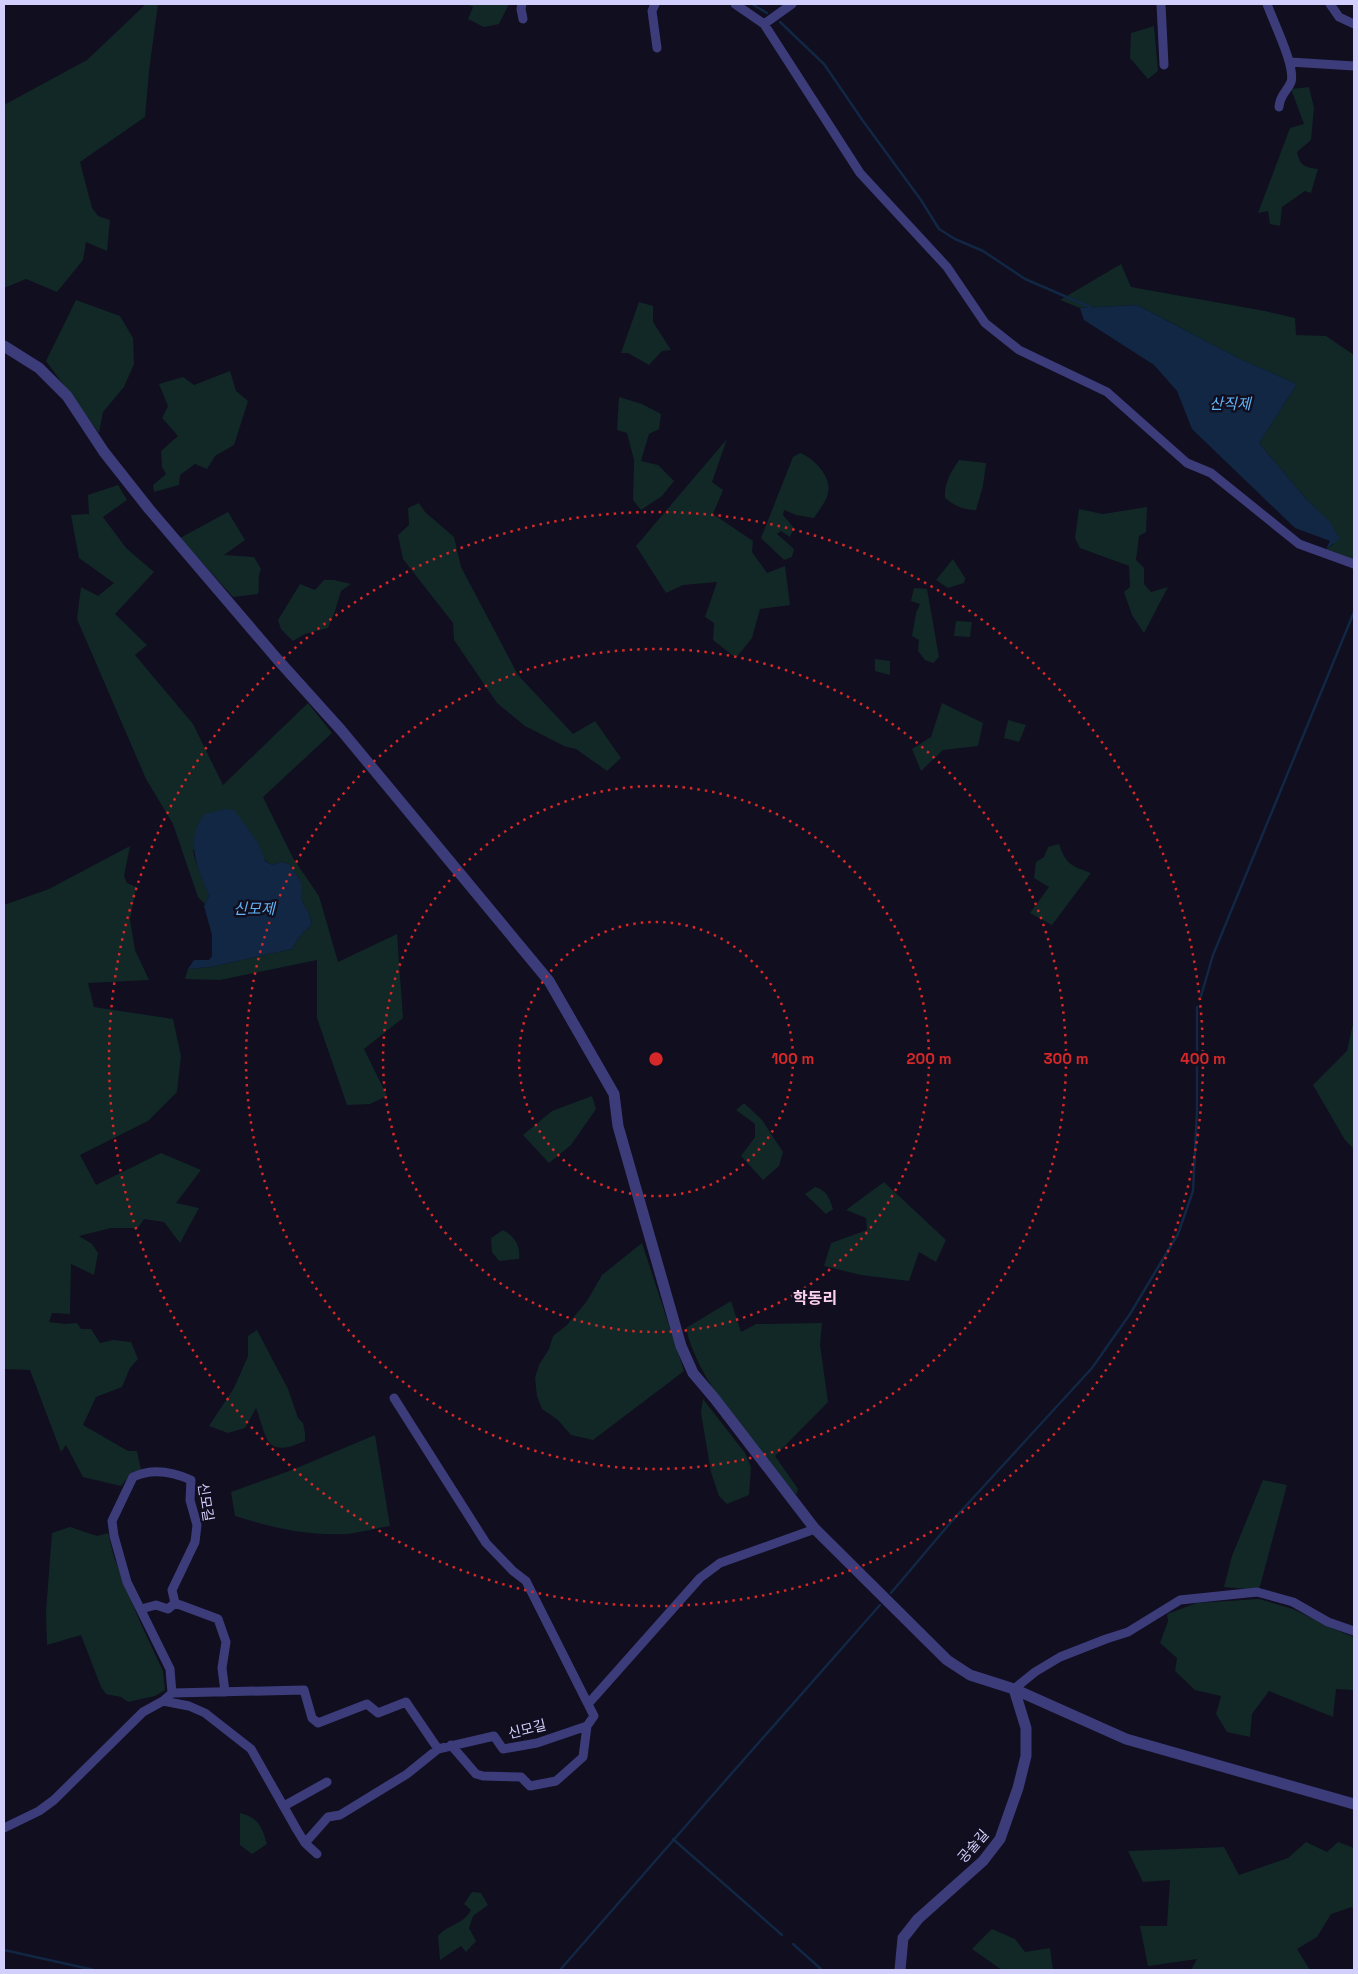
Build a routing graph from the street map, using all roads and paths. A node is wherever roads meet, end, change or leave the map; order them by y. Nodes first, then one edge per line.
1 (522, 4) edge
2 (655, 4) edge
3 (734, 4) edge
4 (792, 4) edge
5 (1161, 4) edge
6 (1267, 4) edge
7 (1330, 4) edge
8 (523, 18) dead end
9 (764, 24) junction
10 (1354, 24) edge
11 (657, 48) dead end
12 (1290, 62) junction
13 (1164, 65) dead end
14 (1354, 66) edge
15 (1279, 106) dead end
16 (4, 346) edge
17 (1354, 564) edge
18 (394, 1398) dead end
19 (815, 1530) junction
20 (174, 1603) junction
21 (141, 1609) junction
22 (1354, 1631) edge
23 (1014, 1689) junction
24 (225, 1692) junction
25 (172, 1693) junction
26 (163, 1701) junction
27 (588, 1704) junction
28 (587, 1726) junction
29 (451, 1745) junction
30 (438, 1749) junction
31 (327, 1782) dead end
32 (1354, 1804) edge
33 (284, 1806) junction
34 (4, 1828) edge
35 (305, 1843) junction
36 (317, 1854) dead end
37 (900, 1970) edge

1 - 8 street
2 - 11 street
3 - 9 street
4 - 9 street
5 - 13 street
6 - 12 street
7 - 10 street
9 - 17 street
12 - 14 street
12 - 15 street
16 - 19 street
18 - 27 street
19 - 23 street
19 - 27 street
20 - 21 street
20 - 21 street, 신모길
20 - 24 street
21 - 25 street, 신모길
22 - 23 street
23 - 32 street
23 - 37 street, 공술길
24 - 25 street
24 - 30 street
25 - 26 street
26 - 33 street
26 - 34 street
27 - 28 street
28 - 29 street, 신모길
28 - 29 street
29 - 30 street, 신모길
30 - 35 street, 신모길
31 - 33 street
33 - 35 street
35 - 36 street

